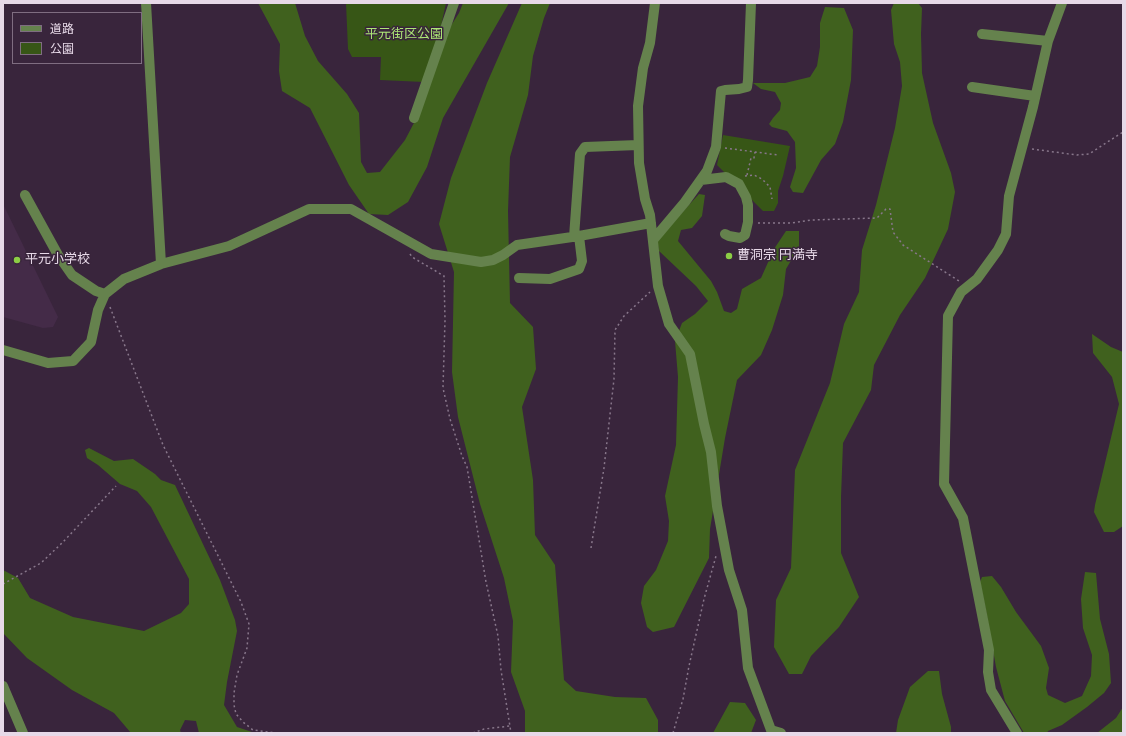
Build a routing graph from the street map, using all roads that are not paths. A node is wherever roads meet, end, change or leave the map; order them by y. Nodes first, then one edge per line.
1 (146, 3) edge
2 (454, 3) edge
3 (655, 3) edge
4 (751, 3) edge
5 (1062, 3) edge
6 (982, 34) dead end
7 (1048, 41) junction
8 (972, 87) dead end
9 (1035, 96) junction
10 (414, 118) dead end
11 (638, 145) junction
12 (701, 180) junction
13 (26, 195) dead end
14 (651, 223) junction
15 (725, 234) dead end
16 (577, 237) junction
17 (653, 240) junction
18 (161, 264) junction
19 (519, 278) dead end
20 (105, 294) junction
21 (3, 350) edge
22 (3, 686) edge
23 (23, 733) edge
24 (781, 733) edge
25 (1017, 733) edge

1 - 18 street
2 - 10 street
3 - 11 street
4 - 12 street
5 - 7 street
6 - 7 street
7 - 9 street
8 - 9 street
9 - 25 street
11 - 14 street
11 - 16 street
12 - 15 street
12 - 17 street
13 - 20 street
14 - 16 street
14 - 17 street
16 - 18 street
16 - 19 street
17 - 24 street
18 - 20 street
20 - 21 street
22 - 23 street

